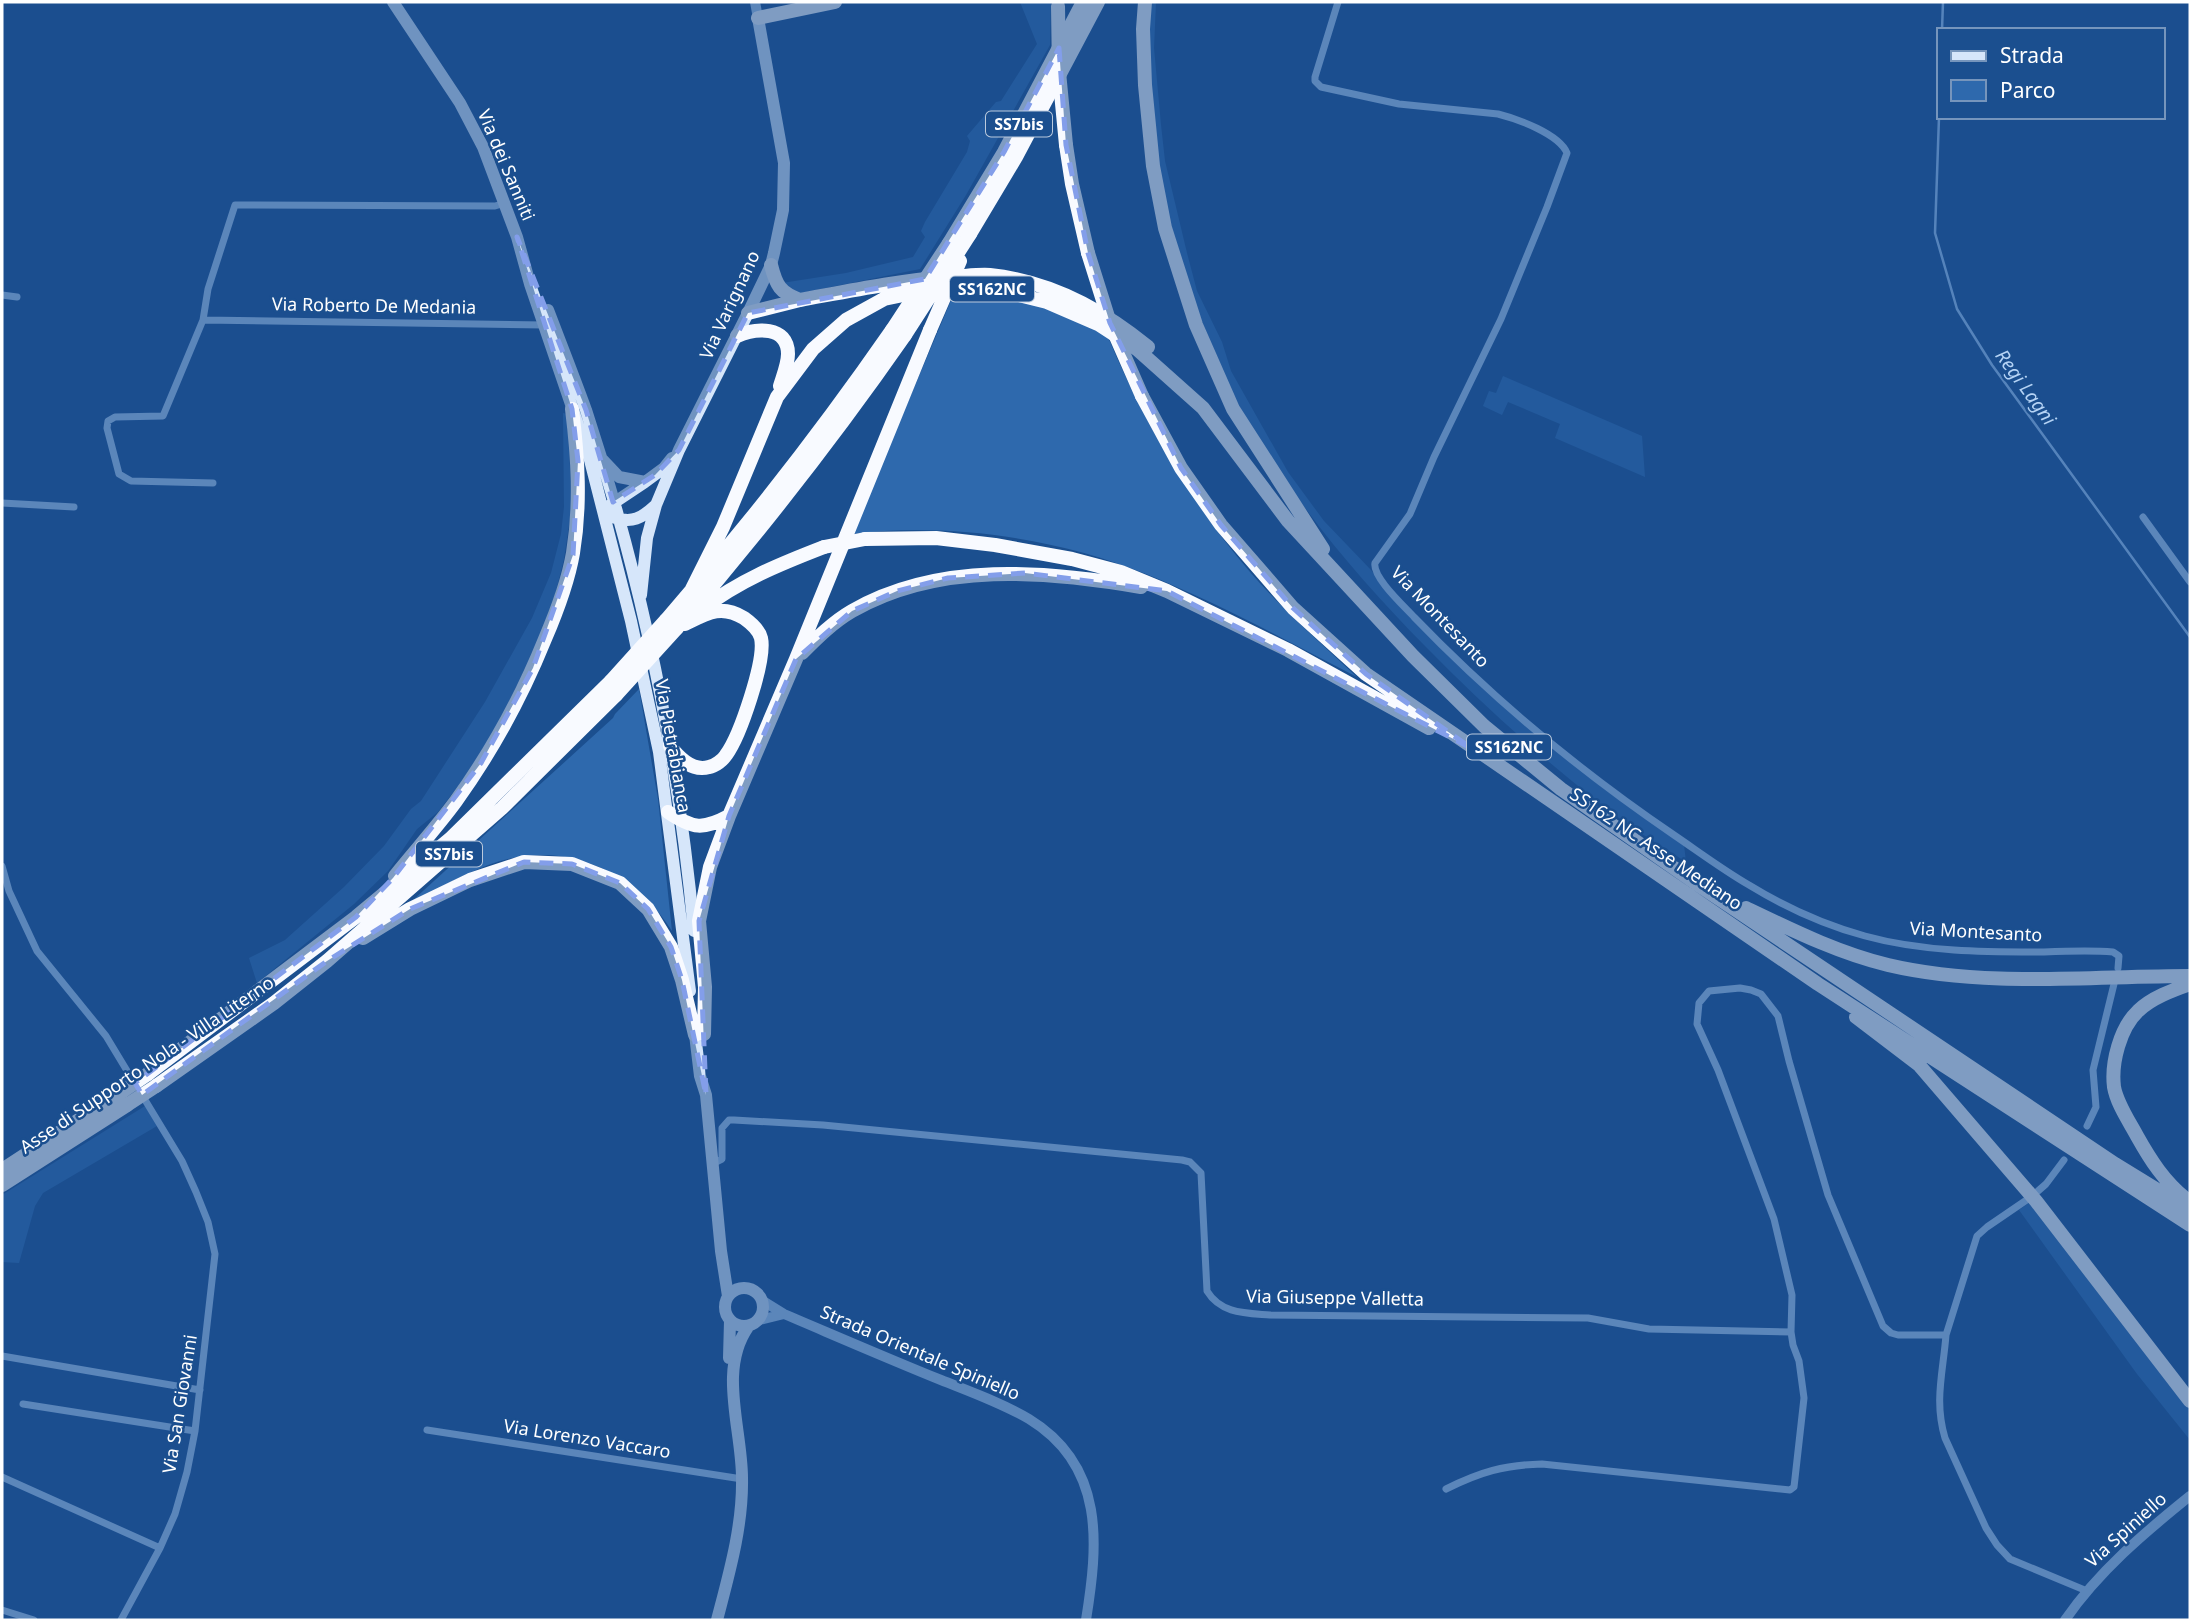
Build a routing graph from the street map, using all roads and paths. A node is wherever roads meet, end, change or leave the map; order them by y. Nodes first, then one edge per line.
1 (393, 2) edge
2 (756, 2) edge
3 (835, 2) edge
4 (1083, 2) edge
5 (1098, 2) edge
6 (1145, 2) edge
7 (1338, 2) edge
8 (1058, 4) edge
9 (758, 18) junction
10 (505, 203) junction
11 (970, 234) junction
12 (517, 237) junction
13 (771, 265) junction
14 (2, 295) edge
15 (17, 297) dead end
16 (800, 300) junction
17 (748, 313) junction
18 (203, 320) junction
19 (545, 325) junction
20 (898, 333) junction
21 (737, 336) junction
22 (777, 397) junction
23 (1203, 408) junction
24 (572, 409) junction
25 (679, 450) junction
26 (600, 457) junction
27 (645, 482) junction
28 (213, 483) dead end
29 (2, 503) edge
30 (656, 505) junction
31 (74, 507) dead end
32 (609, 507) junction
33 (2143, 517) dead end
34 (618, 519) junction
35 (1345, 582) junction
36 (2190, 583) edge
37 (1167, 592) junction
38 (690, 593) junction
39 (640, 607) junction
40 (672, 624) junction
41 (796, 659) junction
42 (613, 688) junction
43 (670, 746) junction
44 (1471, 748) junction
45 (675, 817) junction
46 (729, 817) junction
47 (2, 866) edge
48 (1697, 884) junction
49 (356, 917) junction
50 (327, 961) junction
51 (2118, 968) dead end
52 (2190, 976) edge
53 (1818, 984) junction
54 (2114, 984) dead end
55 (2190, 984) edge
56 (699, 1034) junction
57 (152, 1080) junction
58 (123, 1099) junction
59 (2087, 1126) dead end
60 (2064, 1160) dead end
61 (711, 1164) junction
62 (2, 1170) edge
63 (2, 1185) edge
64 (2038, 1191) dead end
65 (2028, 1199) dead end
66 (2190, 1203) edge
67 (2190, 1210) edge
68 (2190, 1225) edge
69 (723, 1263) junction
70 (750, 1289) junction
71 (728, 1296) junction
72 (763, 1301) junction
73 (784, 1314) junction
74 (730, 1321) junction
75 (753, 1323) junction
76 (1791, 1332) junction
77 (1946, 1335) junction
78 (2, 1356) edge
79 (734, 1385) junction
80 (200, 1390) junction
81 (2190, 1401) edge
82 (23, 1404) dead end
83 (195, 1430) junction
84 (427, 1430) dead end
85 (2, 1478) edge
86 (742, 1479) junction
87 (1446, 1489) dead end
88 (2190, 1496) edge
89 (160, 1548) junction
90 (2087, 1591) junction
91 (2, 1610) edge
92 (34, 1620) edge
93 (121, 1620) edge
94 (717, 1620) edge
95 (1086, 1620) edge
96 (2065, 1620) edge

1 - 10 main road, Via dei Sanniti
2 - 9 street, Via Varignano
3 - 9 highway
4 - 20 highway, Asse di Supporto Nola - Villa Literno / SS7bis, bridge
5 - 11 highway, Asse di Supporto Nola - Villa Literno / SS7bis
6 - 35 highway
7 - 51 street, Via Montesanto
8 - 44 highway, bridge
9 - 13 main road, Via Varignano
10 - 12 main road, Via dei Sanniti
10 - 18 street
11 - 20 highway, Asse di Supporto Nola - Villa Literno / SS7bis, bridge
11 - 41 highway, bridge
12 - 19 main road, Via dei Sanniti
12 - 26 main road, Via dei Sanniti
13 - 16 highway
13 - 17 main road, Via Varignano
14 - 15 street
16 - 17 highway
16 - 23 highway
17 - 21 main road, Via Varignano
18 - 19 street, Via Roberto De Medania
18 - 28 street
19 - 24 main road, Via dei Sanniti
20 - 38 highway, Asse di Supporto Nola - Villa Literno / SS7bis
20 - 40 highway, Asse di Supporto Nola - Villa Literno / SS7bis
21 - 22 highway
21 - 25 main road, Via Varignano
22 - 23 highway, SS162NC
22 - 38 highway, SS162NC
23 - 35 highway, SS162NC
24 - 32 main road, Via Pietrabianca
24 - 49 highway
25 - 27 main road, Via Varignano
25 - 30 main road, Via Varignano
26 - 27 main road
26 - 32 main road, Via Pietrabianca
27 - 32 main road, Via Varignano
29 - 31 street
30 - 34 main road
30 - 39 main road, Via Varignano
32 - 34 main road
32 - 45 main road, Via Pietrabianca
33 - 36 street
34 - 39 main road, Via Pietrabianca
35 - 48 highway, SS162NC
37 - 40 highway, bridge
37 - 41 highway
37 - 44 highway
38 - 40 highway, Asse di Supporto Nola - Villa Literno / SS7bis
39 - 43 main road, Via Pietrabianca
40 - 42 highway, Asse di Supporto Nola - Villa Literno / SS7bis, bridge
40 - 43 highway
41 - 46 highway
42 - 49 highway, Asse di Supporto Nola - Villa Literno / SS7bis
42 - 50 highway, Asse di Supporto Nola - Villa Literno / SS7bis
43 - 45 main road, Via Pietrabianca
44 - 53 highway, SS162 NC Asse Mediano
45 - 46 highway
45 - 56 main road, Via Pietrabianca
46 - 56 highway
47 - 80 street, Via San Giovanni
48 - 52 highway
48 - 67 highway
49 - 57 highway, Asse di Supporto Nola - Villa Literno / SS7bis
50 - 56 highway
50 - 57 highway, Asse di Supporto Nola - Villa Literno / SS7bis
53 - 68 highway
53 - 81 highway
54 - 59 street
55 - 66 highway
56 - 61 main road, Via Pietrabianca
57 - 58 highway, Asse di Supporto Nola - Villa Literno / SS7bis, bridge
58 - 62 highway, Asse di Supporto Nola - Villa Literno / SS7bis
58 - 63 highway, Asse di Supporto Nola - Villa Literno / SS7bis
60 - 64 street
61 - 69 main road, Via Pietrabianca
61 - 76 street, Via Giuseppe Valletta
65 - 77 street
69 - 70 main road
69 - 71 main road, Via Pietrabianca
70 - 71 main road
70 - 72 main road
71 - 74 main road, Via Pietrabianca
72 - 73 street, Strada Orientale Spiniello
72 - 75 main road, Via Pietrabianca
73 - 75 street
73 - 95 street, Strada Orientale Spiniello
74 - 75 main road
74 - 79 main road, Via Pietrabianca
75 - 79 main road, Via Pietrabianca
76 - 77 street
76 - 87 street
77 - 90 street
78 - 80 street
79 - 86 main road, Via Pietrabianca
80 - 83 street, Via San Giovanni
82 - 83 street
83 - 89 street, Via San Giovanni
84 - 86 street, Via Lorenzo Vaccaro
85 - 89 street
86 - 94 main road, Via Pietrabianca
88 - 90 street, Via Spiniello
89 - 93 street, Via San Giovanni
90 - 96 street, Via Spiniello
91 - 92 street

